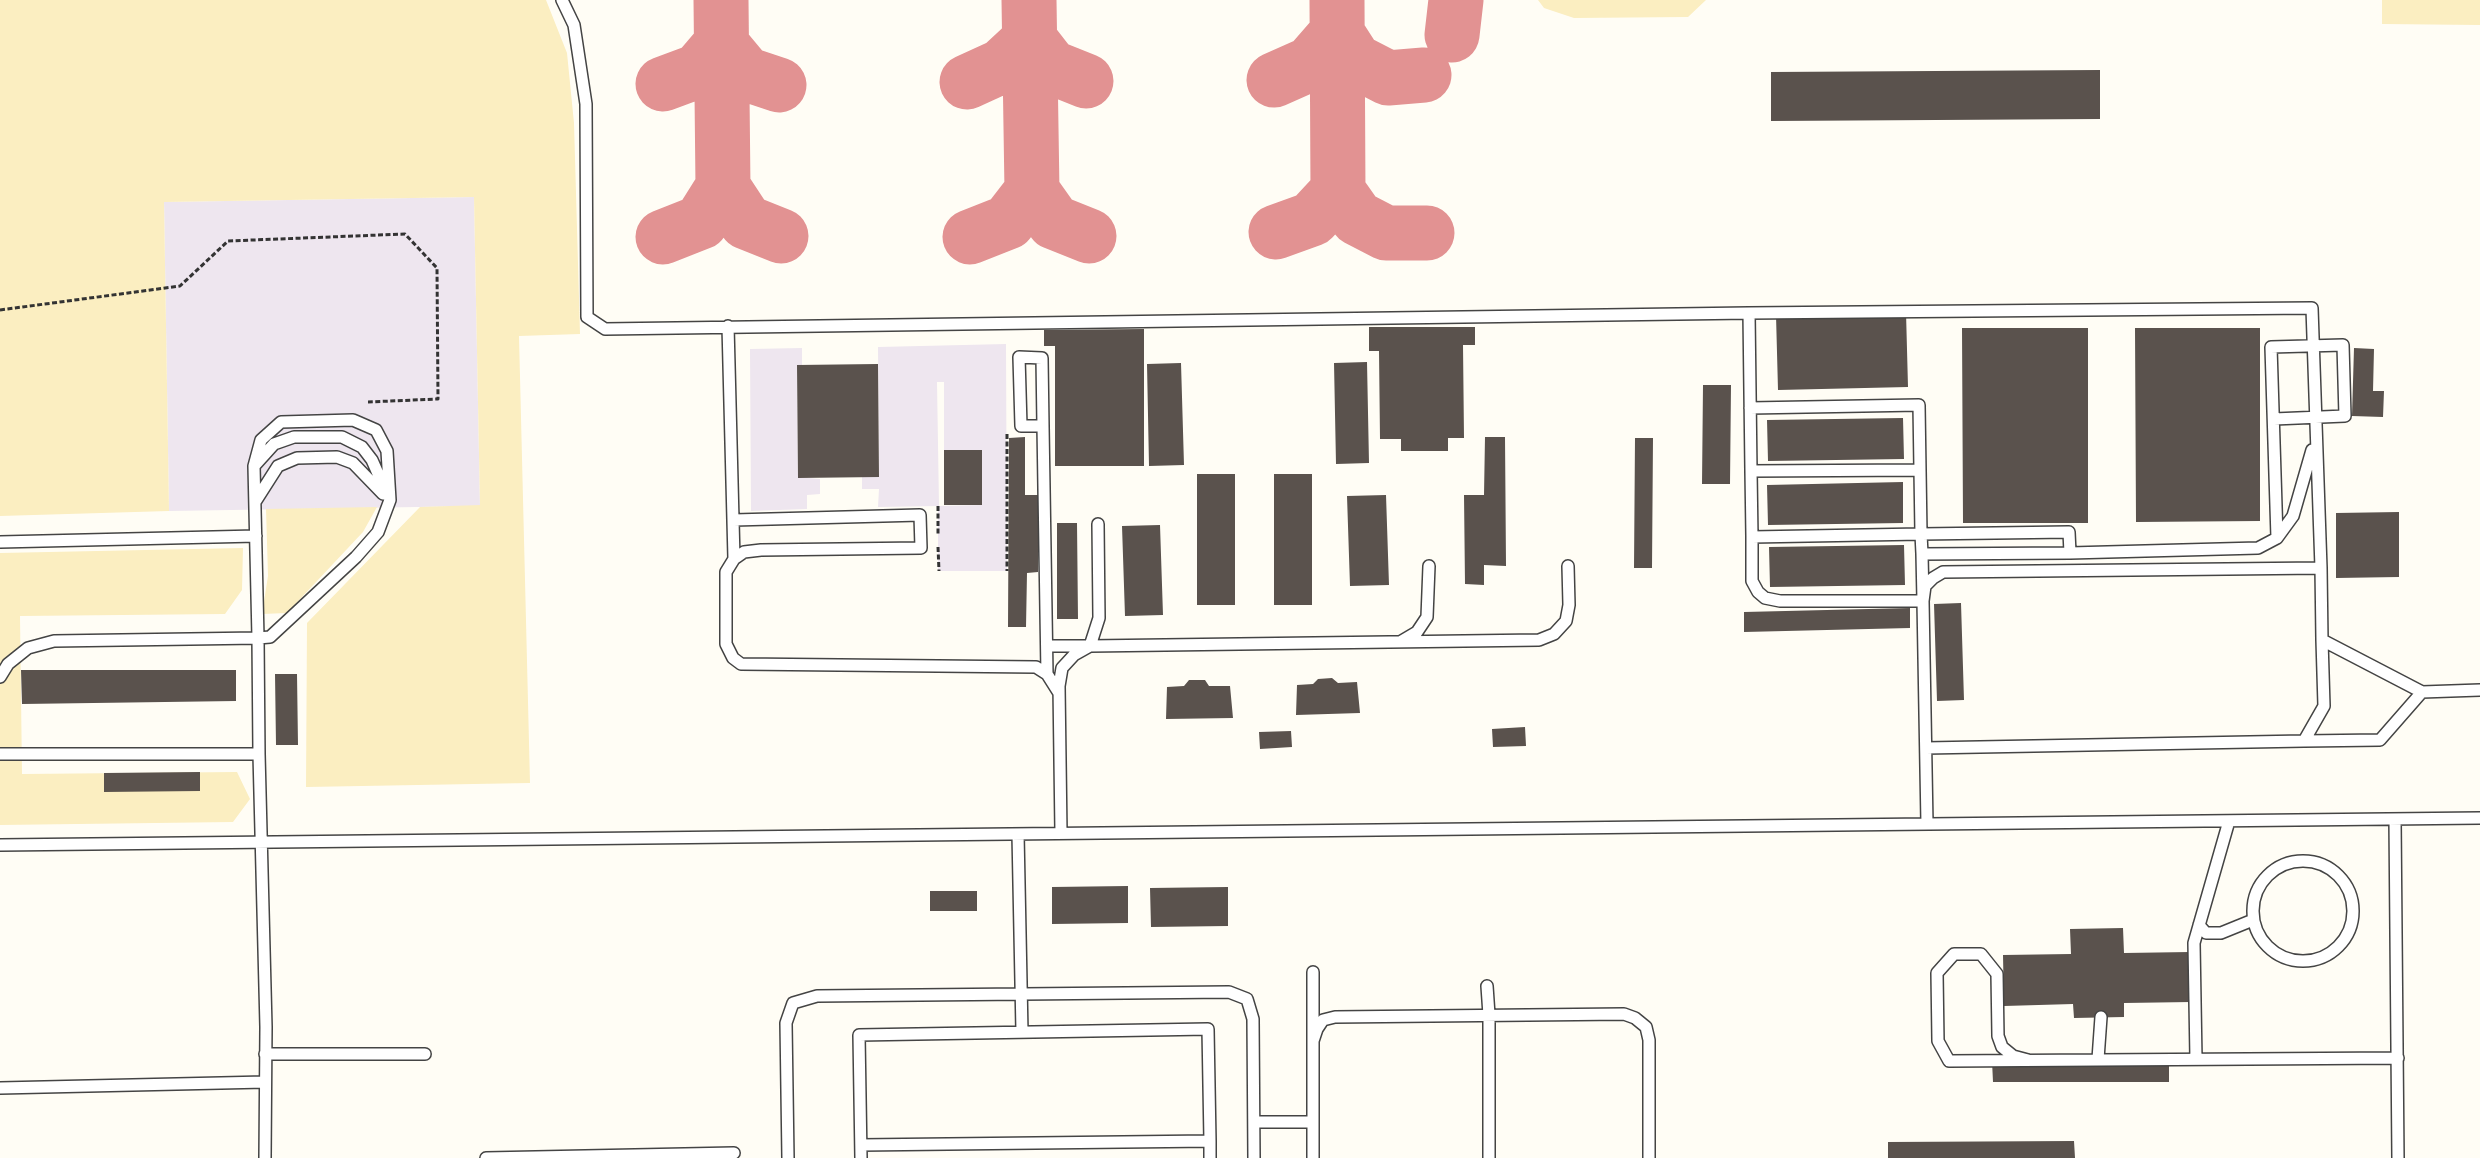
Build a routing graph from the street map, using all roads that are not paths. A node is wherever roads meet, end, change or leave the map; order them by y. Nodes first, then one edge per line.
1 (562, 0) edge
2 (1749, 313) junction
3 (728, 326) junction
4 (2313, 346) junction
5 (1750, 408) junction
6 (2274, 419) junction
7 (2316, 420) junction
8 (1043, 426) junction
9 (254, 466) junction
10 (1920, 470) junction
11 (1751, 471) junction
12 (390, 500) junction
13 (255, 502) junction
14 (734, 520) junction
15 (1098, 524) dead end
16 (1921, 534) junction
17 (256, 536) junction
18 (1752, 537) junction
19 (2277, 538) junction
20 (0, 542) edge
21 (2070, 553) junction
22 (1922, 554) junction
23 (734, 559) junction
24 (1428, 566) dead end
25 (1568, 566) dead end
26 (2321, 568) junction
27 (1923, 601) junction
28 (258, 638) junction
29 (2322, 640) junction
30 (1399, 642) junction
31 (1047, 646) junction
32 (1090, 646) junction
33 (1047, 674) junction
34 (0, 676) edge
35 (2480, 690) edge
36 (2422, 692) junction
37 (1059, 693) junction
38 (2304, 742) junction
39 (1926, 748) junction
40 (0, 754) edge
41 (259, 754) junction
42 (2480, 818) edge
43 (2395, 819) junction
44 (2229, 821) junction
45 (1927, 824) junction
46 (1061, 833) junction
47 (1018, 834) junction
48 (262, 842) junction
49 (0, 845) edge
50 (2253, 920) junction
51 (2199, 924) junction
52 (1313, 972) dead end
53 (1487, 986) dead end
54 (1021, 994) junction
55 (1489, 1015) junction
56 (2101, 1017) dead end
57 (1022, 1032) junction
58 (1313, 1041) junction
59 (266, 1054) junction
60 (425, 1054) dead end
61 (2398, 1058) junction
62 (2098, 1059) junction
63 (2196, 1059) junction
64 (2028, 1060) junction
65 (266, 1082) junction
66 (0, 1088) edge
67 (1254, 1122) junction
68 (1313, 1122) junction
69 (1210, 1141) junction
70 (861, 1145) junction
71 (734, 1153) dead end
72 (265, 1158) edge
73 (486, 1158) edge
74 (788, 1158) edge
75 (861, 1158) edge
76 (1210, 1158) edge
77 (1254, 1158) edge
78 (1313, 1158) edge
79 (1489, 1158) edge
80 (1649, 1158) edge
81 (2398, 1158) edge

1 - 3 lane
2 - 3 lane
2 - 4 lane
2 - 5 lane
3 - 14 lane
4 - 6 lane
4 - 7 lane
4 - 7 lane
5 - 10 lane
5 - 11 lane
6 - 7 lane
6 - 19 lane
7 - 19 lane
7 - 26 lane
8 - 8 lane
8 - 31 lane
9 - 12 lane
9 - 12 lane
9 - 13 lane
10 - 11 lane
10 - 16 lane
11 - 18 lane
12 - 13 lane
12 - 28 lane
13 - 17 lane
14 - 23 lane
14 - 23 lane
15 - 32 lane
16 - 18 lane
16 - 21 lane
16 - 22 lane
17 - 20 lane
17 - 28 lane
18 - 27 lane
19 - 21 lane
21 - 22 lane
22 - 27 lane
23 - 33 lane
24 - 30 lane
25 - 30 lane
26 - 27 lane
26 - 29 lane
27 - 39 lane
28 - 34 lane
28 - 41 lane
29 - 36 lane
29 - 38 lane
30 - 32 lane
31 - 32 lane
31 - 33 lane
32 - 37 lane
33 - 37 lane
35 - 36 lane
36 - 38 lane
37 - 46 lane
38 - 39 lane
39 - 45 lane
40 - 41 lane
41 - 48 lane
42 - 43 lane
43 - 44 lane
43 - 61 lane
44 - 45 lane
44 - 51 lane
45 - 46 lane
46 - 47 lane
47 - 48 lane
47 - 54 lane
48 - 49 lane
48 - 59 lane
50 - 50 lane
50 - 51 lane
51 - 63 lane
52 - 58 lane
53 - 55 lane
54 - 57 lane
54 - 67 lane
54 - 74 lane
55 - 58 lane
55 - 79 lane
55 - 80 lane
56 - 62 lane
57 - 69 lane
57 - 70 lane
58 - 68 lane
59 - 60 lane
59 - 65 lane
61 - 63 lane
61 - 81 lane
62 - 63 lane
62 - 64 lane
64 - 64 lane
65 - 66 lane
65 - 72 lane
67 - 68 lane
67 - 77 lane
68 - 78 lane
69 - 70 lane
69 - 76 lane
70 - 75 lane
71 - 73 lane

